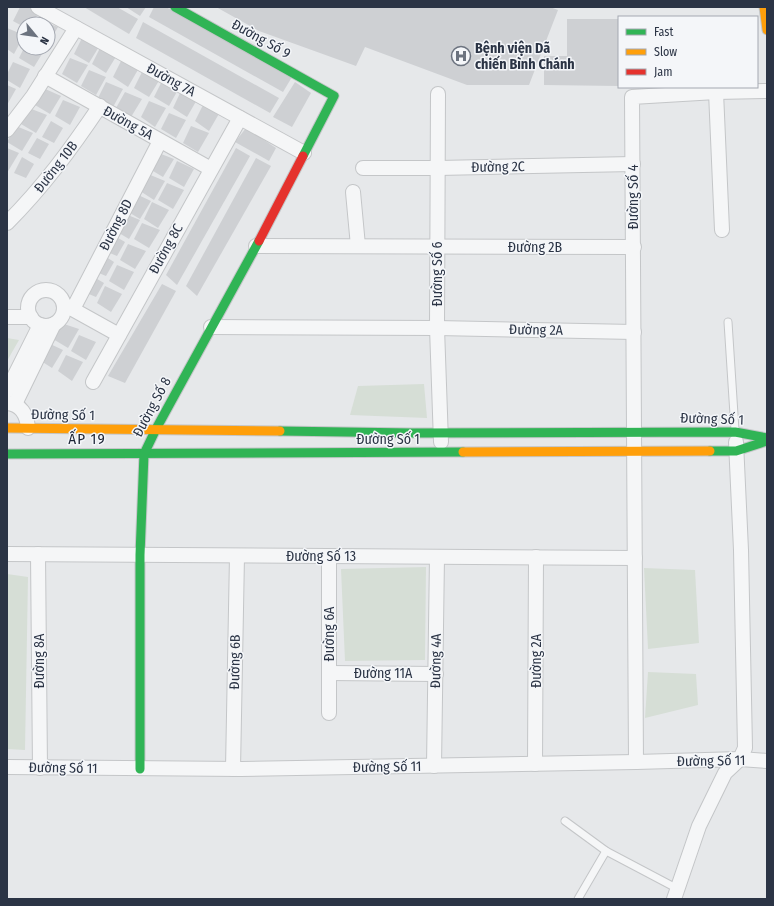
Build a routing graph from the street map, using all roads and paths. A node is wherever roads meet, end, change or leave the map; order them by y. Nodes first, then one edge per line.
1 (38, 7) edge
2 (175, 7) edge
3 (764, 7) edge
4 (76, 28) junction
5 (767, 30) edge
6 (45, 76) junction
7 (767, 91) edge
8 (716, 92) junction
9 (438, 94) dead end
10 (334, 96) joint
11 (100, 106) junction
12 (240, 118) junction
13 (7, 130) edge
14 (160, 140) junction
15 (304, 153) junction
16 (633, 164) junction
17 (363, 168) dead end
18 (438, 168) junction
19 (211, 169) junction
20 (353, 192) dead end
21 (7, 223) edge
22 (722, 230) dead end
23 (256, 246) junction
24 (358, 246) junction
25 (437, 246) junction
26 (634, 247) junction
27 (68, 307) junction
28 (7, 317) edge
29 (35, 321) junction
30 (728, 322) dead end
31 (54, 324) junction
32 (211, 327) junction
33 (437, 328) junction
34 (634, 332) junction
35 (119, 335) junction
36 (93, 382) dead end
37 (7, 391) edge
38 (11, 404) edge
39 (7, 428) edge
40 (156, 429) junction
41 (28, 432) junction
42 (634, 432) junction
43 (735, 432) junction
44 (441, 433) junction
45 (767, 438) edge
46 (767, 441) edge
47 (736, 451) junction
48 (634, 452) junction
49 (441, 453) junction
50 (7, 454) edge
51 (144, 454) junction
52 (7, 554) edge
53 (38, 554) junction
54 (140, 555) junction
55 (237, 556) junction
56 (329, 556) junction
57 (437, 557) junction
58 (536, 557) junction
59 (635, 558) junction
60 (330, 673) junction
61 (436, 674) junction
62 (329, 713) dead end
63 (740, 759) junction
64 (767, 761) edge
65 (636, 762) junction
66 (535, 764) junction
67 (434, 766) junction
68 (7, 767) edge
69 (40, 768) junction
70 (140, 769) junction
71 (233, 769) junction
72 (565, 821) dead end
73 (606, 851) junction
74 (676, 894) edge
75 (578, 899) edge

1 - 4 street, Đường 7A
2 - 10 street, Đường Số 9
3 - 5 street
4 - 6 street
4 - 12 street, Đường 7A
6 - 11 street, Đường 5A
6 - 13 street
7 - 8 street, Đường Số 4
8 - 16 street, Đường Số 4
8 - 22 street
9 - 18 street, Đường Số 6
10 - 15 street, Đường Số 8
11 - 14 street, Đường 5A
11 - 21 street, Đường 10B
12 - 15 street, Đường 7A
12 - 19 street, Đường 8C
14 - 19 street, Đường 5A
14 - 27 street, Đường 8D
15 - 23 street, Đường Số 8
16 - 18 street, Đường 2C
16 - 26 street, Đường Số 4
17 - 18 street, Đường 2C
18 - 25 street, Đường Số 6
19 - 35 street, Đường 8C
20 - 24 street
23 - 24 street, Đường 2B
23 - 32 street, Đường Số 8
24 - 25 street, Đường 2B
25 - 26 street, Đường 2B
25 - 33 street, Đường Số 6
26 - 34 street, Đường Số 4
27 - 29 street
27 - 31 street
27 - 35 street
28 - 29 street
29 - 31 street
29 - 37 street
30 - 43 lane
31 - 38 street
32 - 33 street, Đường 2A
32 - 40 street, Đường Số 8
33 - 34 street, Đường 2A
33 - 44 street, Đường Số 6
34 - 42 street, Đường Số 4
35 - 36 street, Đường 8C
38 - 41 street
39 - 41 street, Đường Số 1
40 - 41 street, Đường Số 1
40 - 44 street, Đường Số 1
40 - 51 street, Đường Số 8
42 - 43 street, Đường Số 1
42 - 44 street, Đường Số 1
42 - 48 street, Đường Số 4
43 - 45 street, Đường Số 1
43 - 47 street
44 - 49 street, Đường Số 6
46 - 47 street, Đường Số 1
47 - 48 street, Đường Số 1
47 - 63 street
48 - 49 street, Đường Số 1
48 - 59 street, Đường Số 4
49 - 51 street, Đường Số 1
50 - 51 street, Đường Số 1
51 - 54 street, Đường Số 8
52 - 53 street, Đường Số 13
53 - 54 street, Đường Số 13
53 - 69 street, Đường 8A
54 - 55 street, Đường Số 13
54 - 70 street, Đường Số 8
55 - 56 street, Đường Số 13
55 - 71 street, Đường 6B
56 - 57 street, Đường Số 13
56 - 60 street, Đường 6A
57 - 58 street, Đường Số 13
57 - 61 street, Đường 4A
58 - 59 street, Đường Số 13
58 - 66 street, Đường 2A
59 - 65 street, Đường Số 4
60 - 61 street, Đường 11A
60 - 62 street, Đường 6A
61 - 67 street, Đường 4A
63 - 64 street, Đường Số 11
63 - 65 street, Đường Số 11
63 - 74 street
65 - 66 street, Đường Số 11
66 - 67 street, Đường Số 11
67 - 71 street, Đường Số 11
68 - 69 street, Đường Số 11
69 - 70 street, Đường Số 11
70 - 71 street, Đường Số 11
72 - 73 lane
73 - 74 lane
73 - 75 lane

